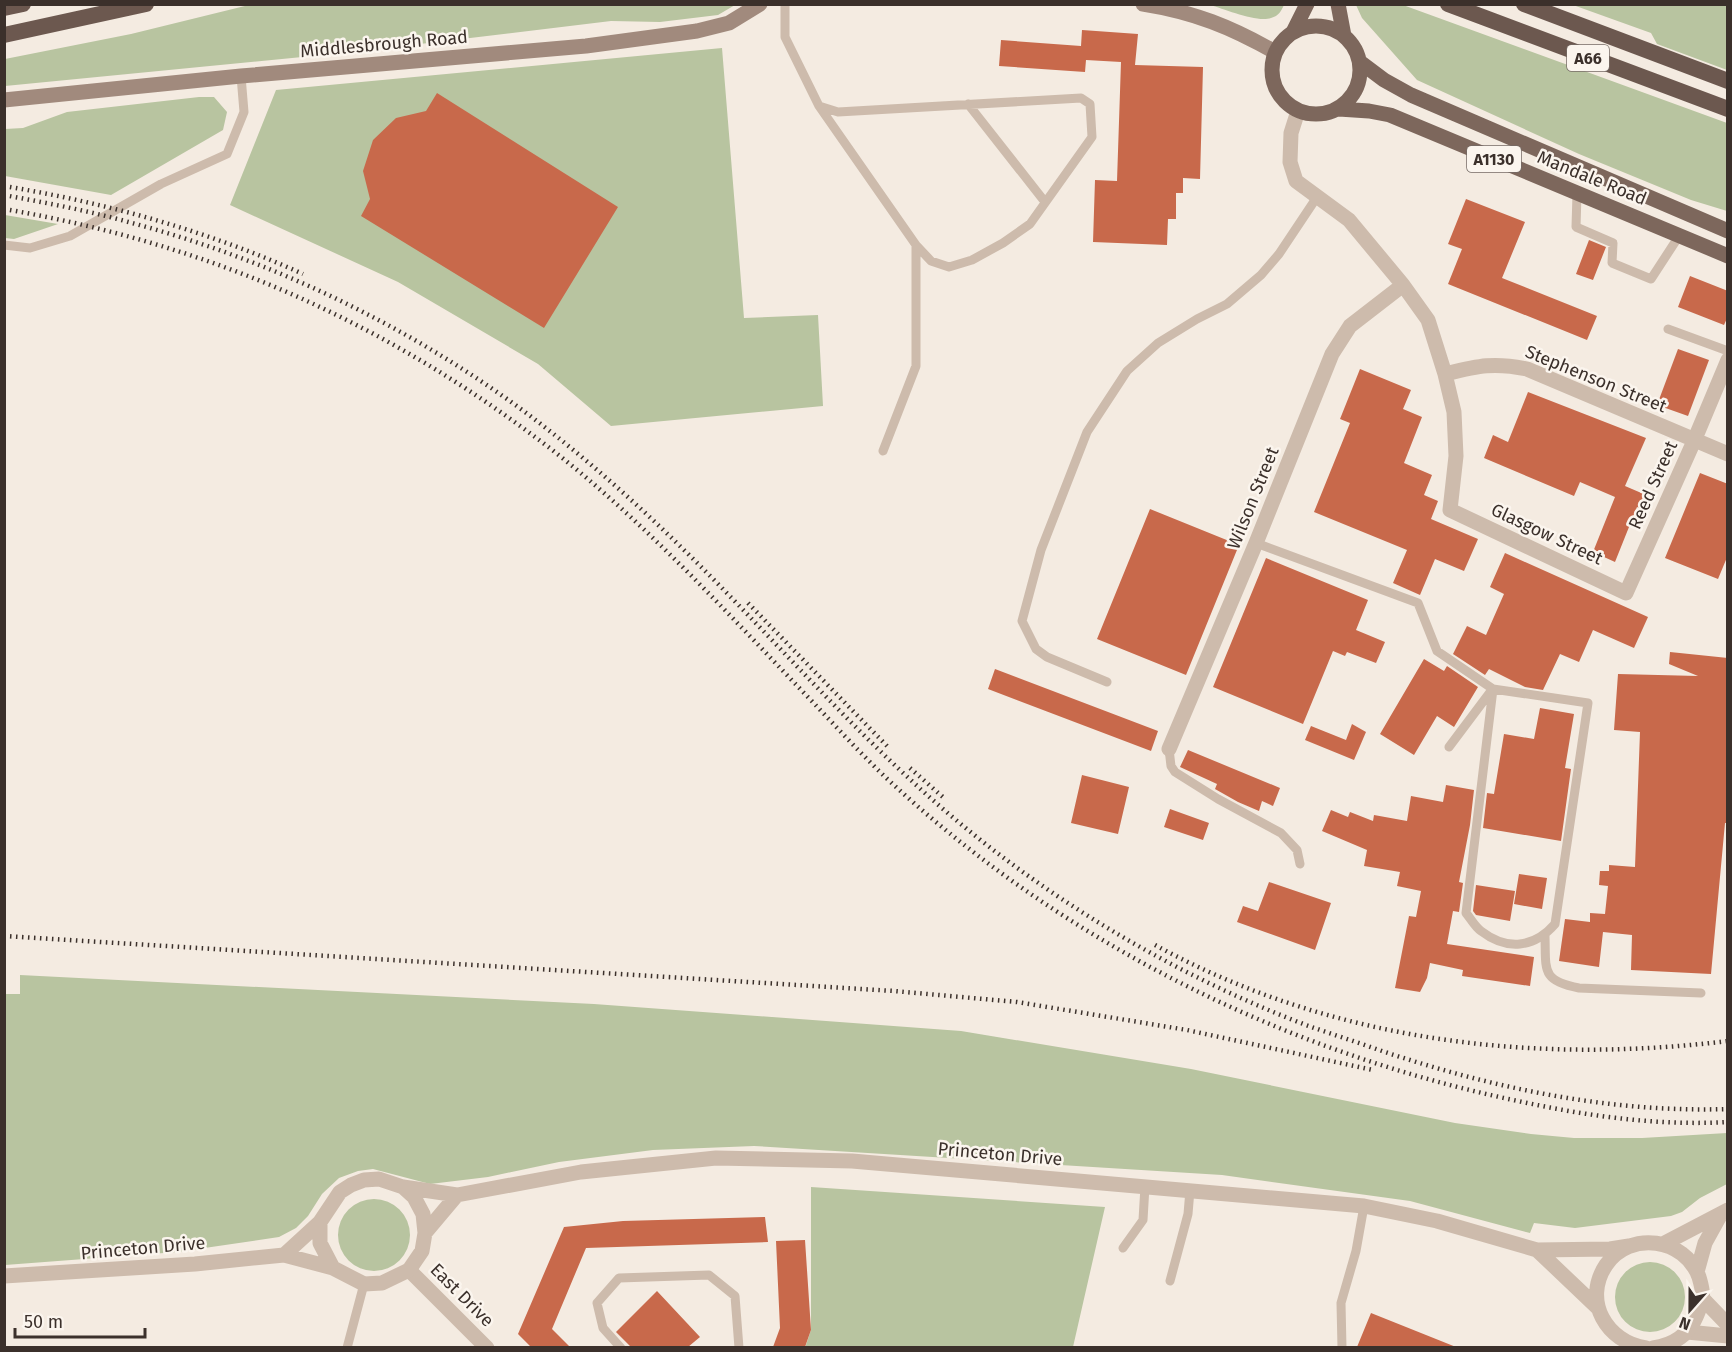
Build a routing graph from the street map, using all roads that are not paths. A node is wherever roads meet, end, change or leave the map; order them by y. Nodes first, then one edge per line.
1 (22, 4) edge
2 (146, 4) edge
3 (760, 4) edge
4 (785, 4) edge
5 (1143, 4) edge
6 (1338, 4) edge
7 (1448, 4) edge
8 (1524, 4) edge
9 (1307, 5) edge
10 (4, 8) edge
11 (1293, 32) junction
12 (4, 35) edge
13 (1344, 36) junction
14 (1275, 52) junction
15 (1360, 62) junction
16 (241, 76) junction
17 (1728, 81) edge
18 (4, 100) edge
19 (968, 104) junction
20 (819, 106) junction
21 (1339, 109) junction
22 (1728, 109) edge
23 (1298, 111) junction
24 (1577, 194) junction
25 (1317, 197) junction
26 (1046, 202) junction
27 (1728, 231) edge
28 (1679, 236) junction
29 (4, 245) edge
30 (916, 245) junction
31 (1728, 256) edge
32 (1403, 285) junction
33 (1668, 329) dead end
34 (1728, 351) edge
35 (1728, 360) edge
36 (1445, 374) junction
37 (1694, 441) junction
38 (883, 451) dead end
39 (1728, 454) edge
40 (1256, 543) junction
41 (1626, 593) joint
42 (1107, 682) dead end
43 (1493, 689) junction
44 (1449, 747) dead end
45 (1169, 749) joint
46 (1300, 864) dead end
47 (1545, 936) junction
48 (1701, 993) dead end
49 (1145, 1186) junction
50 (403, 1187) junction
51 (1190, 1190) junction
52 (457, 1195) junction
53 (1364, 1206) junction
54 (1724, 1212) edge
55 (320, 1222) junction
56 (425, 1233) junction
57 (1663, 1244) junction
58 (1629, 1246) junction
59 (1123, 1248) dead end
60 (1537, 1250) junction
61 (284, 1255) junction
62 (333, 1268) junction
63 (409, 1270) junction
64 (1697, 1272) junction
65 (4, 1276) edge
66 (1170, 1281) dead end
67 (364, 1284) junction
68 (1702, 1299) junction
69 (1598, 1308) junction
70 (1728, 1325) edge
71 (1610, 1330) junction
72 (1687, 1332) junction
73 (1728, 1336) edge
74 (347, 1347) edge
75 (487, 1347) edge
76 (621, 1347) edge
77 (739, 1347) edge
78 (1342, 1347) edge
79 (1618, 1347) edge
80 (1646, 1347) edge
81 (1660, 1347) edge

1 - 10 highway
2 - 12 highway
3 - 16 main road, Middlesbrough Road
4 - 20 lane
5 - 14 main road
6 - 13 main road, A1130
7 - 22 highway, A66
8 - 17 highway, A66
9 - 11 main road
11 - 13 main road
11 - 14 main road
13 - 15 main road, A1130
14 - 23 main road
15 - 21 main road
15 - 27 main road, Mandale Road / A1130
16 - 18 main road, Middlesbrough Road
16 - 29 lane
19 - 20 lane
19 - 26 lane
19 - 26 lane
20 - 30 lane
21 - 23 main road, A1130
21 - 24 main road, Mandale Road / A1130
23 - 25 street
24 - 28 main road, Mandale Road / A1130
24 - 28 lane
25 - 32 street
25 - 42 lane
26 - 30 lane
28 - 31 main road, Mandale Road / A1130
30 - 38 lane
32 - 36 street
32 - 40 street, Wilson Street
33 - 34 lane
35 - 37 street, Reed Street
36 - 37 street, Stephenson Street
36 - 41 street, Glasgow Street
37 - 39 street, Stephenson Street
37 - 41 street, Reed Street
40 - 43 lane
40 - 45 street, Wilson Street
43 - 44 lane
43 - 47 lane
43 - 47 lane
45 - 46 lane
47 - 48 lane
49 - 51 street, Princeton Drive
49 - 52 street, Princeton Drive
49 - 59 lane
50 - 52 street, Princeton Drive
50 - 55 street
50 - 56 street
51 - 53 street, Princeton Drive
51 - 66 lane
52 - 56 street
53 - 60 street, Princeton Drive
53 - 78 lane
54 - 57 street
54 - 64 street
55 - 61 street
55 - 62 street
56 - 63 street
57 - 58 street, Princeton Drive
57 - 64 street
58 - 60 street, Princeton Drive
58 - 69 street
60 - 69 street, Princeton Drive
61 - 62 street, Princeton Drive
61 - 65 street, Princeton Drive
62 - 67 street
63 - 67 street
63 - 75 street, East Drive
64 - 68 street
67 - 74 lane
68 - 70 street
68 - 72 street
69 - 71 street
71 - 79 street
71 - 80 street
72 - 73 street
72 - 81 street
76 - 77 lane

